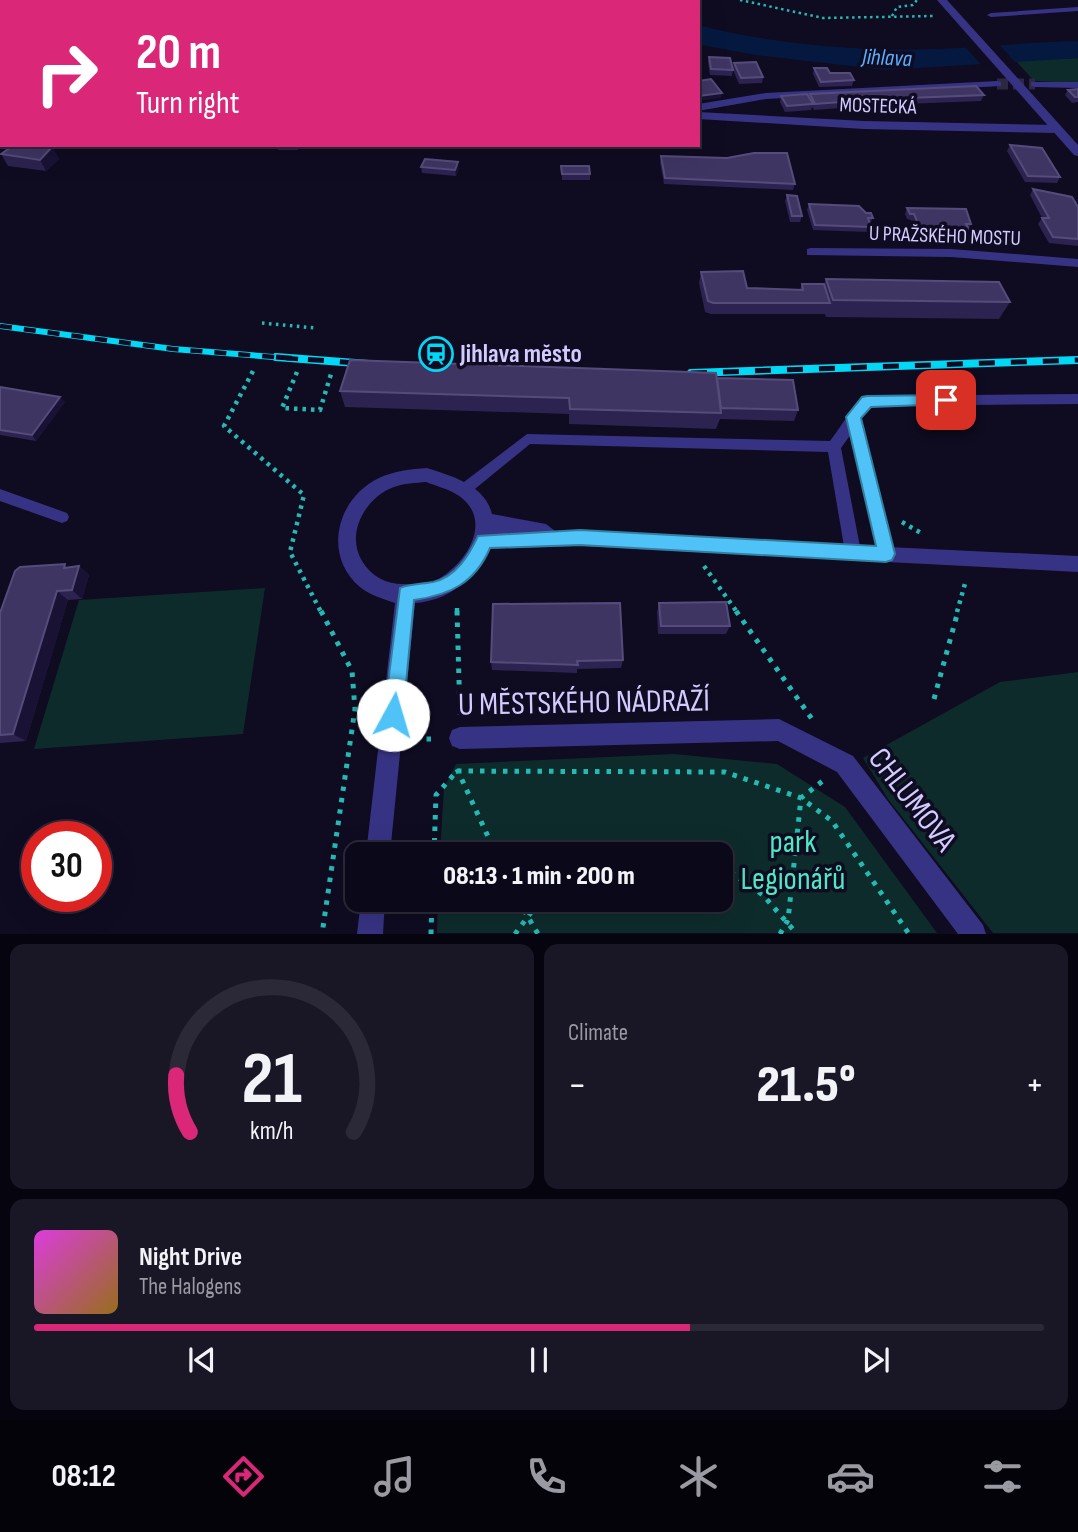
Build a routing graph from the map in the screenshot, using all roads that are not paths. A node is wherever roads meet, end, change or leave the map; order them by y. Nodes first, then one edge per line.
1 (943, 8) edge
2 (1078, 9) edge
3 (991, 15) dead end
4 (997, 84) tunnel mouth
5 (1035, 84) tunnel mouth
6 (1078, 85) edge
7 (700, 108) edge
8 (700, 115) edge
9 (1057, 129) junction
10 (1075, 146) edge
11 (811, 252) dead end
12 (1078, 263) edge
13 (1078, 399) edge
14 (853, 417) junction
15 (834, 447) junction
16 (465, 489) junction
17 (0, 495) edge
18 (62, 517) dead end
19 (485, 531) junction
20 (853, 552) junction
21 (886, 554) junction
22 (1078, 564) edge
23 (406, 593) junction
24 (779, 730) joint
25 (460, 738) road end
26 (379, 842) edge
27 (372, 912) edge
28 (370, 933) edge
29 (974, 933) edge

1 - 9 street
2 - 3 lane
4 - 7 street, MOSTECKÁ
5 - 6 street
8 - 9 street, MOSTECKÁ
9 - 10 street
11 - 12 lane, U PRAŽSKÉHO MOSTU
13 - 14 lane
14 - 15 lane
14 - 21 lane
15 - 16 lane
15 - 20 lane
16 - 19 street
16 - 23 street
17 - 18 lane
19 - 20 street
19 - 23 street
20 - 21 street
21 - 22 street
23 - 26 street
24 - 25 street, U MĚSTSKÉHO NÁDRAŽÍ
24 - 29 street, CHLUMOVA
27 - 28 street

